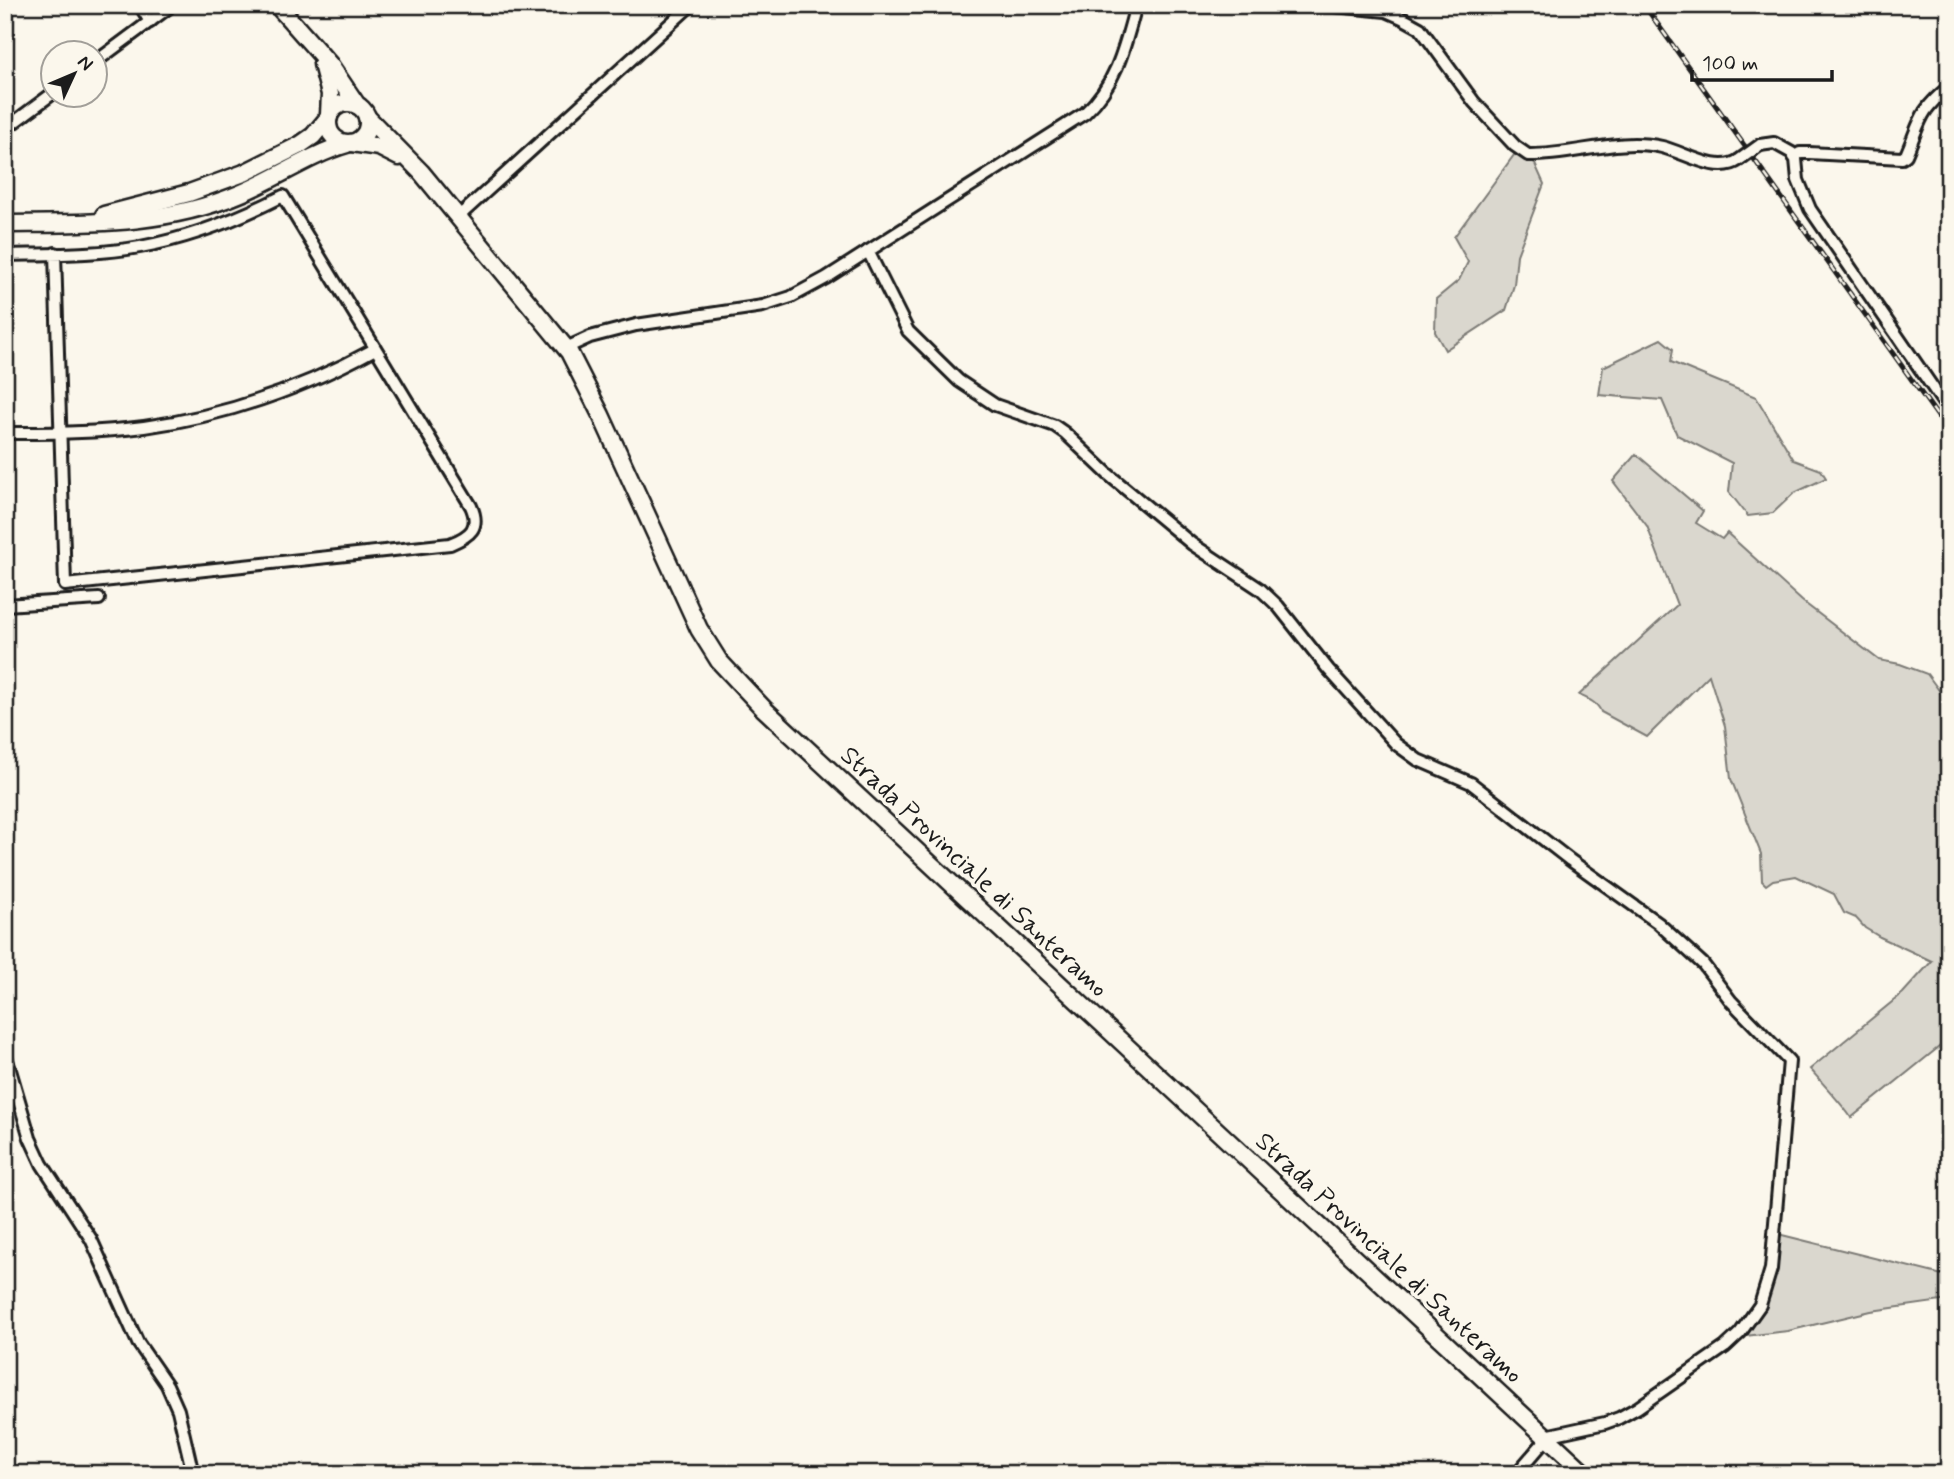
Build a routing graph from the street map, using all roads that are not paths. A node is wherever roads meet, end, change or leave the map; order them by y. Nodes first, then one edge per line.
1 (140, 5) edge
2 (277, 5) edge
3 (691, 5) edge
4 (1136, 5) edge
5 (1323, 5) edge
6 (168, 8) dead end
7 (290, 20) junction
8 (150, 22) junction
9 (108, 53) edge
10 (1949, 87) edge
11 (38, 104) edge
12 (362, 111) junction
13 (329, 117) junction
14 (5, 129) edge
15 (349, 143) junction
16 (1794, 157) junction
17 (454, 215) junction
18 (79, 223) junction
19 (5, 224) edge
20 (868, 251) junction
21 (55, 253) junction
22 (5, 255) edge
23 (566, 348) junction
24 (375, 349) junction
25 (1949, 411) edge
26 (60, 432) junction
27 (5, 433) edge
28 (99, 599) dead end
29 (5, 605) edge
30 (5, 1052) edge
31 (1547, 1438) junction
32 (193, 1474) edge
33 (1516, 1474) edge
34 (1586, 1474) edge

1 - 8 street
2 - 7 main road
3 - 17 street
4 - 20 street
5 - 16 street, bridge
6 - 8 street
7 - 12 main road
7 - 13 main road
8 - 9 street
10 - 16 street
11 - 14 street
12 - 13 main road
12 - 15 main road
12 - 17 main road
13 - 15 main road
13 - 18 main road
15 - 17 main road
15 - 18 main road
16 - 25 street
17 - 23 main road, Strada Provinciale di Santeramo
18 - 19 main road
20 - 23 street
20 - 31 street
21 - 22 street
21 - 24 street
21 - 26 street
23 - 31 main road, Strada Provinciale di Santeramo
24 - 26 street
24 - 26 street
26 - 27 street
28 - 29 street
30 - 32 street
31 - 33 street
31 - 34 main road, Strada Provinciale di Santeramo

